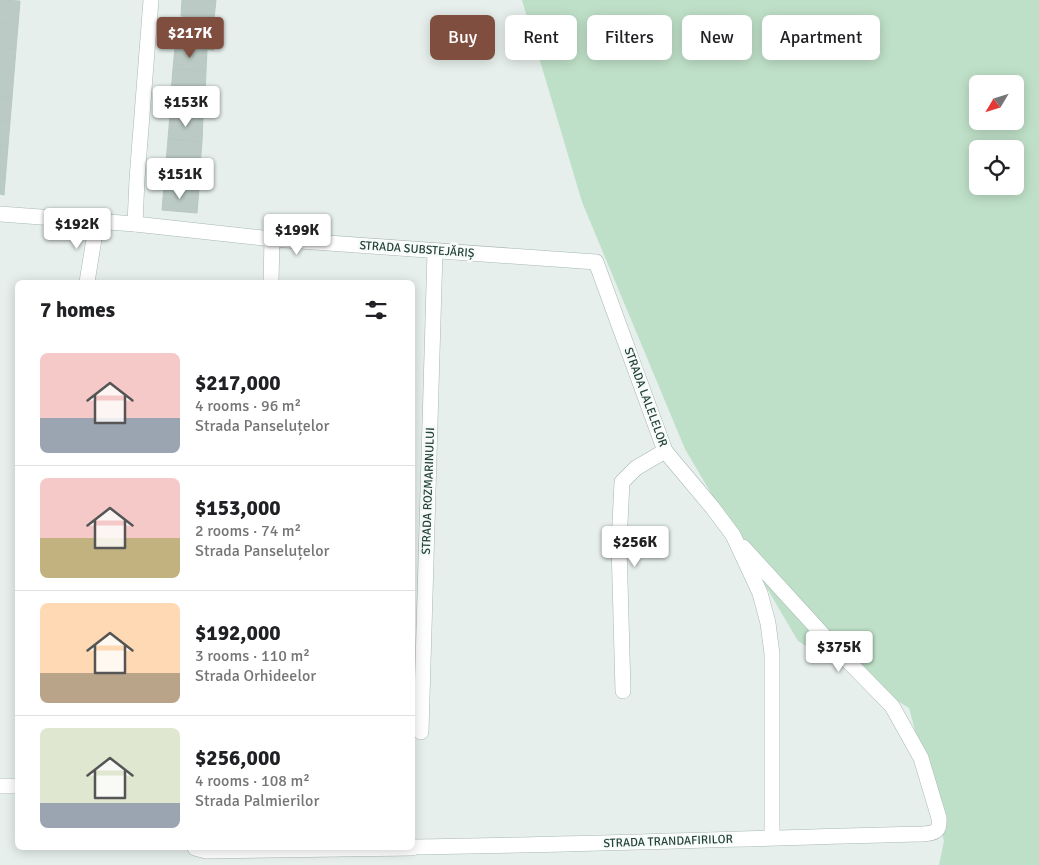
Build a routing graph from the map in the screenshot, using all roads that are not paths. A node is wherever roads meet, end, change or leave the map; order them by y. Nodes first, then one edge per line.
1 (151, 0) edge
2 (0, 214) edge
3 (97, 222) junction
4 (135, 224) junction
5 (272, 239) junction
6 (435, 251) junction
7 (596, 262) joint
8 (87, 280) edge
9 (271, 280) edge
10 (665, 451) junction
11 (733, 535) junction
12 (623, 691) dead end
13 (421, 732) dead end
14 (0, 786) edge
15 (15, 786) edge
16 (772, 837) junction
17 (415, 848) edge

1 - 4 street
2 - 3 street, STRADA SUBSTEJĂRIȘ
3 - 4 street, STRADA SUBSTEJĂRIȘ
3 - 8 street
4 - 5 street, STRADA SUBSTEJĂRIȘ
5 - 6 street, STRADA SUBSTEJĂRIȘ
5 - 9 street
6 - 7 street, STRADA SUBSTEJĂRIȘ
6 - 13 street, STRADA ROZMARINULUI
7 - 10 street, STRADA LALELELOR
10 - 11 street, STRADA LALELELOR
10 - 12 street
11 - 16 street, STRADA LALELELOR
11 - 16 street, STRADA TRANDAFIRILOR
14 - 15 street
16 - 17 street, STRADA TRANDAFIRILOR

